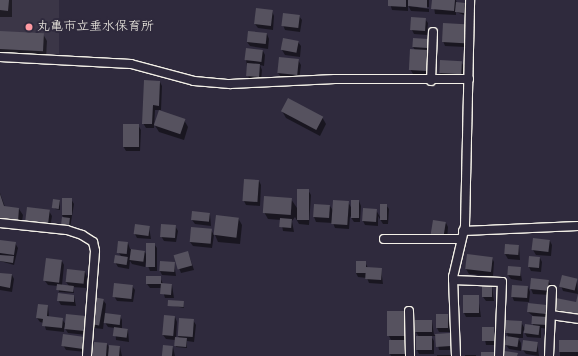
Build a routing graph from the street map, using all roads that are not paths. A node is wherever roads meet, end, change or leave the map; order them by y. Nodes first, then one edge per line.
1 (470, 0) edge
2 (434, 32) dead end
3 (0, 57) edge
4 (469, 80) junction
5 (431, 81) junction
6 (0, 224) edge
7 (578, 226) edge
8 (462, 235) junction
9 (384, 239) dead end
10 (453, 280) junction
11 (552, 290) dead end
12 (409, 311) dead end
13 (551, 315) junction
14 (578, 318) edge
15 (87, 356) edge
16 (410, 356) edge
17 (456, 356) edge
18 (499, 356) edge
19 (549, 356) edge

1 - 4 street
2 - 5 street
3 - 5 street
4 - 5 street
4 - 8 street
6 - 15 street
7 - 8 street
8 - 9 street
8 - 10 street
10 - 17 street
10 - 18 street
11 - 13 street
12 - 16 street
13 - 14 street
13 - 19 street

